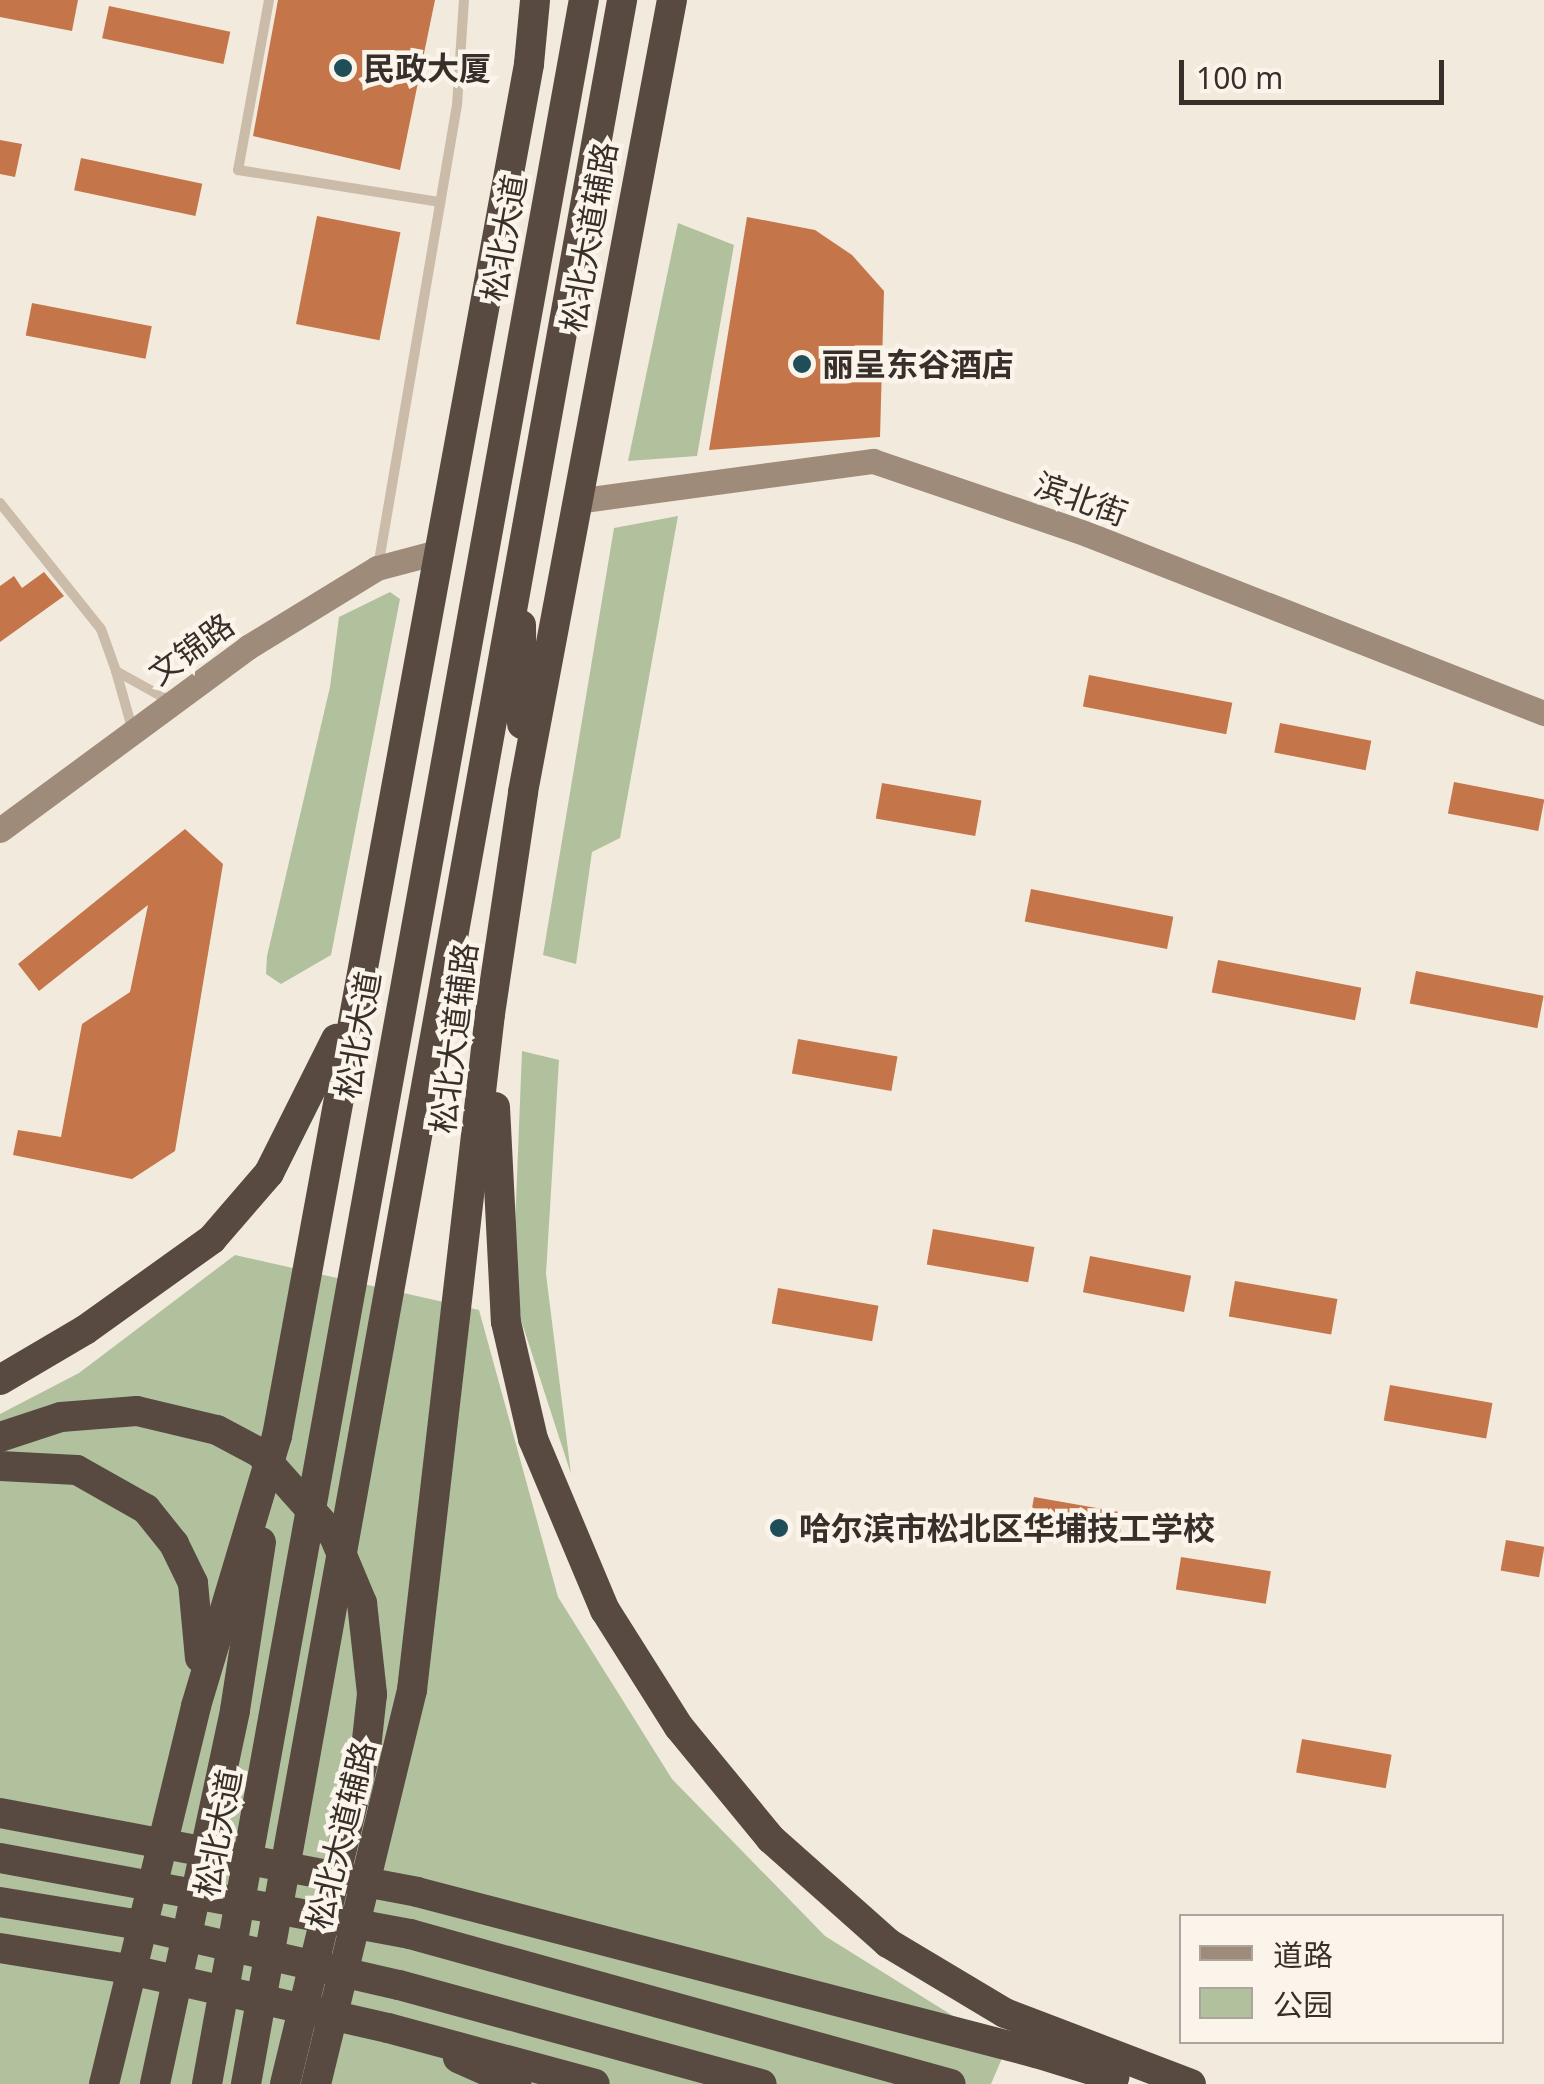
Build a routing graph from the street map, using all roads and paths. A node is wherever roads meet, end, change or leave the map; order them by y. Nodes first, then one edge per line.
1 (269, 0) edge
2 (464, 0) edge
3 (535, 0) edge
4 (584, 0) edge
5 (622, 0) edge
6 (672, 0) edge
7 (440, 202) junction
8 (576, 501) junction
9 (0, 502) edge
10 (436, 552) junction
11 (520, 556) junction
12 (378, 568) junction
13 (476, 581) junction
14 (116, 671) junction
15 (173, 702) junction
16 (1544, 713) edge
17 (133, 732) junction
18 (400, 768) junction
19 (523, 792) junction
20 (0, 830) edge
21 (357, 990) junction
22 (490, 1014) junction
23 (0, 1380) edge
24 (277, 1436) junction
25 (0, 1437) edge
26 (0, 1466) edge
27 (196, 1706) junction
28 (0, 1805) edge
29 (0, 1813) edge
30 (150, 1838) junction
31 (0, 1858) edge
32 (0, 1902) edge
33 (0, 1948) edge
34 (356, 2021) junction
35 (104, 2084) edge
36 (155, 2084) edge
37 (207, 2084) edge
38 (246, 2084) edge
39 (286, 2084) edge
40 (316, 2084) edge
41 (516, 2084) edge
42 (595, 2084) edge
43 (762, 2084) edge
44 (951, 2084) edge
45 (1136, 2084) edge
46 (1191, 2084) edge

1 - 7 lane
2 - 7 lane
3 - 10 highway
4 - 13 highway, 松北大道
5 - 11 highway
6 - 8 highway, 松北大道辅路
7 - 12 lane
8 - 16 street, 滨北街
8 - 19 highway, 松北大道辅路
9 - 14 lane
10 - 12 street, 文锦路
10 - 18 highway
11 - 19 highway
11 - 38 highway
12 - 15 street, 文锦路
13 - 18 highway
13 - 37 highway, 松北大道
14 - 15 lane
14 - 17 lane
15 - 17 street, 文锦路
17 - 20 street, 文锦路
18 - 21 highway
19 - 22 highway, 松北大道辅路
21 - 23 highway
21 - 24 highway
22 - 40 highway, 松北大道辅路
22 - 46 highway
24 - 27 highway
24 - 36 highway
25 - 39 highway, bridge
26 - 27 highway
27 - 35 highway
28 - 30 highway, bridge
29 - 30 highway, bridge
30 - 45 highway, bridge
31 - 44 highway, bridge
32 - 43 highway, bridge
33 - 34 highway, bridge
34 - 41 highway, bridge
34 - 42 highway, bridge

